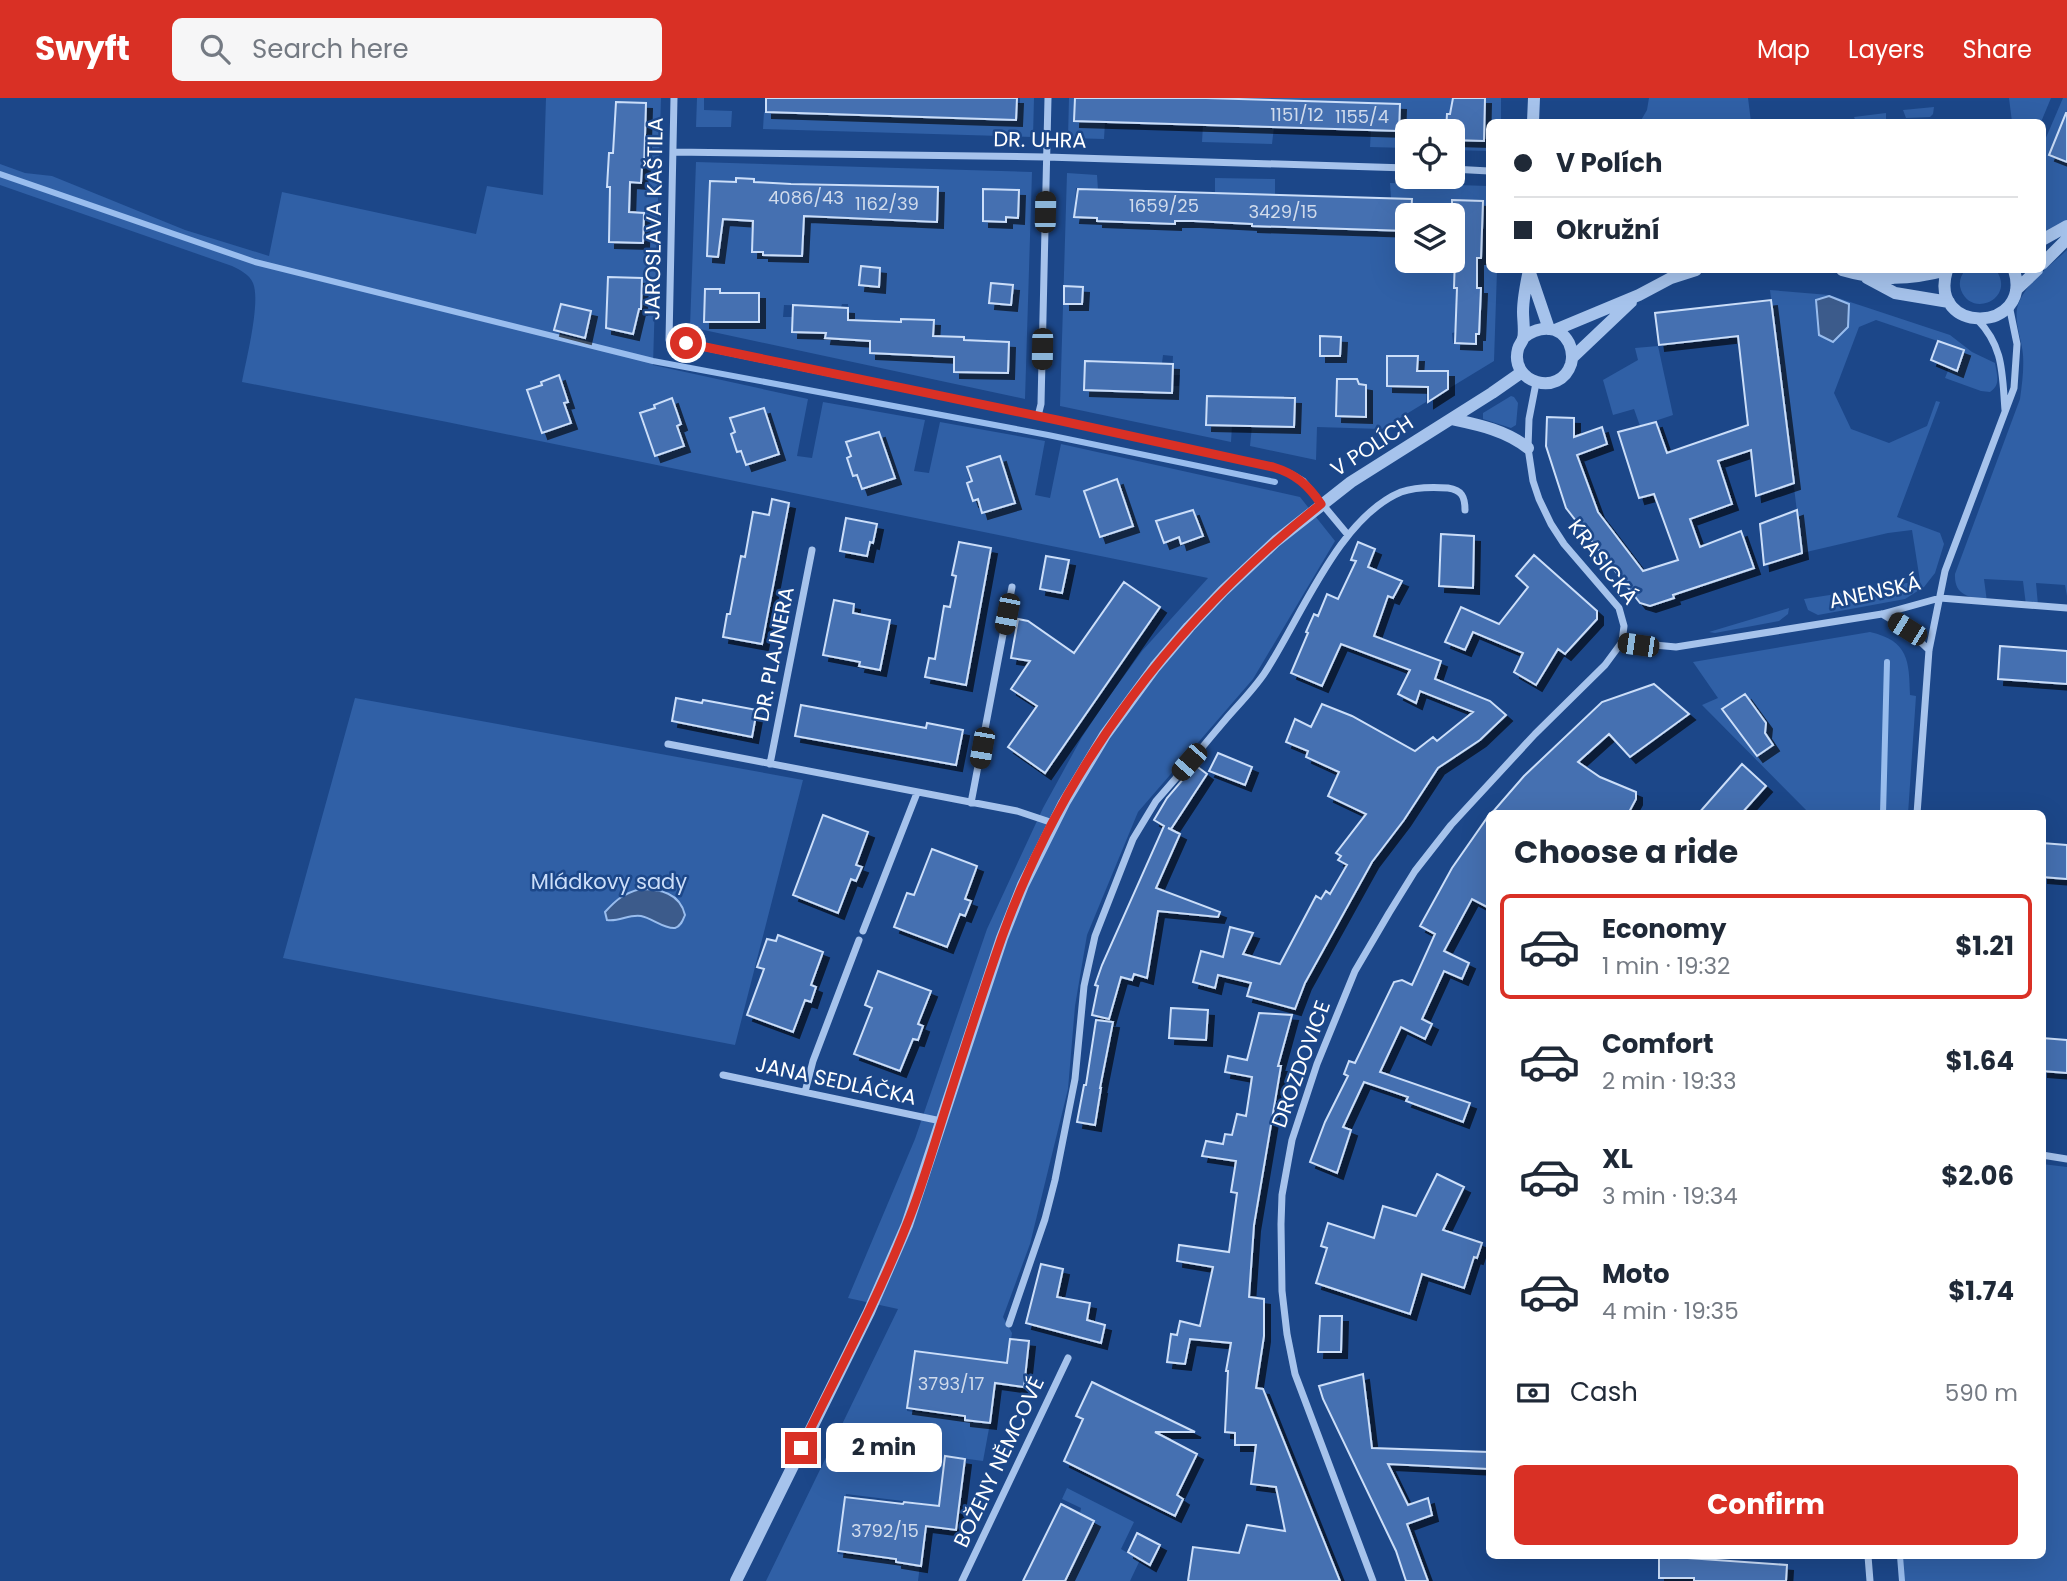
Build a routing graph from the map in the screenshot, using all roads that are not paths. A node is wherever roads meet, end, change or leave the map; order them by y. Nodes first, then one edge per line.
1 (674, 98) edge
2 (1048, 98) edge
3 (1534, 98) edge
4 (1533, 119) edge
5 (673, 152) junction
6 (1046, 157) junction
7 (1395, 168) edge
8 (1465, 170) edge
9 (1486, 171) edge
10 (2067, 226) edge
11 (2046, 238) edge
12 (2067, 239) edge
13 (2046, 260) edge
14 (1528, 273) edge
15 (1530, 273) edge
16 (1687, 273) edge
17 (1853, 273) edge
18 (1934, 273) edge
19 (1946, 273) edge
20 (2015, 273) edge
21 (2034, 273) edge
22 (1864, 276) junction
23 (2015, 290) junction
24 (1639, 295) junction
25 (1950, 302) junction
26 (2009, 305) junction
27 (1977, 319) junction
28 (1552, 330) junction
29 (1523, 338) junction
30 (669, 340) joint
31 (1572, 358) junction
32 (1522, 372) junction
33 (1536, 383) junction
34 (2005, 411) junction
35 (1038, 416) junction
36 (1451, 419) junction
37 (1528, 448) junction
38 (1321, 504) junction
39 (1465, 510) dead end
40 (1348, 535) junction
41 (811, 550) dead end
42 (1012, 587) dead end
43 (1940, 598) junction
44 (2067, 608) edge
45 (1882, 614) junction
46 (1622, 642) junction
47 (1929, 650) junction
48 (668, 744) dead end
49 (770, 764) junction
50 (917, 793) junction
51 (971, 803) junction
52 (1917, 810) edge
53 (1053, 823) junction
54 (863, 931) dead end
55 (859, 940) dead end
56 (723, 1075) dead end
57 (805, 1092) junction
58 (942, 1121) junction
59 (2046, 1156) edge
60 (2067, 1159) edge
61 (1010, 1324) dead end
62 (1068, 1358) dead end
63 (1868, 1559) edge
64 (736, 1581) edge
65 (962, 1581) edge
66 (1373, 1581) edge
67 (1870, 1581) edge

1 - 5 street, JAROSLAVA KAŠTILA
2 - 6 street
3 - 4 street
5 - 6 street, DR. UHRA
5 - 30 street, JAROSLAVA KAŠTILA
6 - 7 street, DR. UHRA
6 - 35 street
8 - 9 street
10 - 11 street
12 - 13 street
14 - 29 street
15 - 28 street
16 - 24 street
17 - 22 street
18 - 22 street
19 - 25 street
20 - 23 street
21 - 23 street
22 - 25 street
23 - 26 street
24 - 28 street
24 - 31 street
25 - 27 street, ANENSKÁ
26 - 27 street
26 - 34 street, ANENSKÁ
27 - 34 street, ANENSKÁ
28 - 29 street
28 - 31 street
29 - 32 street
30 - 35 street, V POLÍCH
31 - 33 street
32 - 33 street
32 - 36 street, V POLÍCH
33 - 37 street, KRASICKÁ
34 - 43 street, ANENSKÁ
35 - 38 street, V POLÍCH
36 - 37 street
36 - 38 street, V POLÍCH
37 - 46 street, KRASICKÁ
38 - 40 street
38 - 53 street
39 - 40 street
40 - 61 street
41 - 49 street, DR. PLAJNERA
42 - 51 street
43 - 44 street
43 - 45 street, ANENSKÁ
43 - 47 street
45 - 46 street, ANENSKÁ
45 - 47 street
46 - 66 street, DROZDOVICE
47 - 52 street
48 - 49 street
49 - 50 street
50 - 51 street
50 - 54 street
51 - 53 street
53 - 58 street
55 - 57 street
56 - 57 street, JANA SEDLÁČKA
57 - 58 street, JANA SEDLÁČKA
58 - 64 street
59 - 60 street
62 - 65 street, BOŽENY NĚMCOVÉ
63 - 67 street

